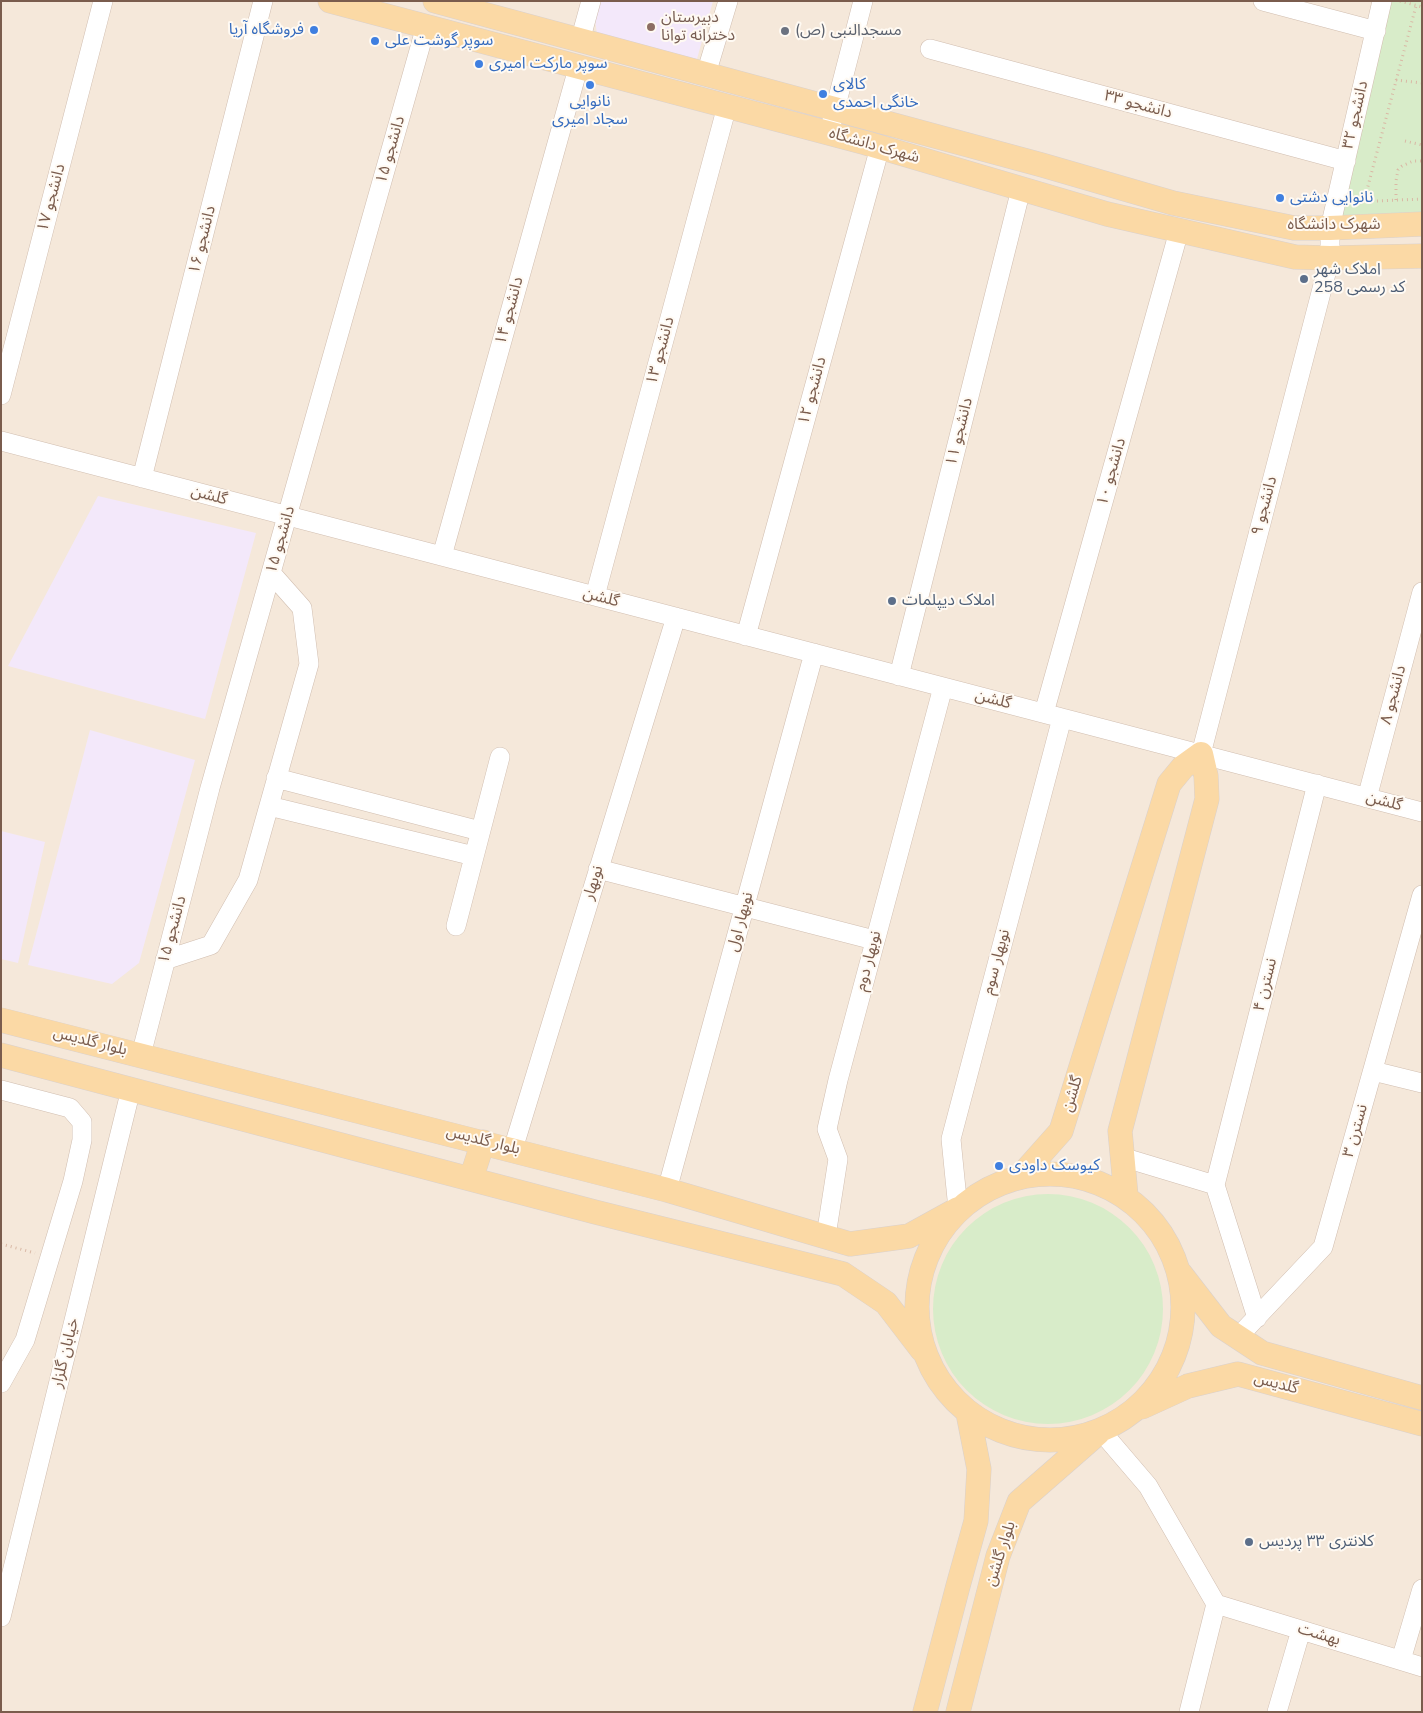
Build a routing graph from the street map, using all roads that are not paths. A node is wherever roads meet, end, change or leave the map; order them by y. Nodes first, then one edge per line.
1 (103, 1) edge
2 (264, 1) edge
3 (330, 1) edge
4 (435, 1) edge
5 (591, 1) edge
6 (728, 1) edge
7 (863, 1) edge
8 (1264, 1) edge
9 (1382, 1) edge
10 (426, 26) junction
11 (1376, 31) junction
12 (580, 40) junction
13 (930, 49) dead end
14 (577, 66) junction
15 (706, 74) junction
16 (727, 106) junction
17 (834, 109) junction
18 (830, 133) junction
19 (880, 147) junction
20 (1346, 161) junction
21 (1021, 189) junction
22 (1422, 224) edge
23 (1330, 228) junction
24 (1180, 231) junction
25 (1422, 256) edge
26 (1330, 258) junction
27 (1, 395) edge
28 (1, 441) edge
29 (142, 478) junction
30 (287, 516) junction
31 (442, 556) junction
32 (271, 573) junction
33 (1422, 592) edge
34 (595, 596) junction
35 (676, 617) junction
36 (746, 636) junction
37 (814, 653) junction
38 (899, 676) junction
39 (943, 687) junction
40 (1053, 716) junction
41 (1201, 754) junction
42 (500, 757) dead end
43 (276, 778) junction
44 (1317, 784) junction
45 (1367, 798) junction
46 (269, 806) junction
47 (1422, 812) edge
48 (480, 832) junction
49 (474, 856) junction
50 (598, 870) junction
51 (1422, 895) edge
52 (745, 907) junction
53 (456, 926) dead end
54 (874, 940) junction
55 (165, 960) junction
56 (1, 1020) edge
57 (140, 1054) junction
58 (1, 1055) edge
59 (1372, 1071) junction
60 (1422, 1083) edge
61 (131, 1089) junction
62 (1, 1090) edge
63 (483, 1142) junction
64 (513, 1149) junction
65 (1122, 1157) junction
66 (1021, 1176) junction
67 (471, 1179) junction
68 (1215, 1186) junction
69 (667, 1190) junction
70 (1126, 1196) junction
71 (958, 1209) junction
72 (826, 1236) junction
73 (1180, 1273) junction
74 (1257, 1318) junction
75 (1238, 1337) junction
76 (922, 1350) junction
77 (1, 1383) edge
78 (1422, 1398) edge
79 (1134, 1411) junction
80 (968, 1413) junction
81 (1422, 1424) edge
82 (1101, 1431) junction
83 (1422, 1589) edge
84 (1216, 1604) junction
85 (1, 1617) edge
86 (1301, 1630) junction
87 (1401, 1660) junction
88 (1422, 1667) edge
89 (925, 1712) edge
90 (958, 1712) edge
91 (1189, 1712) edge
92 (1277, 1712) edge

1 - 27 street, دانشجو ۱۷
2 - 29 street, دانشجو ۱۶
3 - 10 main road, شهرک دانشگاه
4 - 12 main road, شهرک دانشگاه
5 - 12 street
6 - 15 street
7 - 17 street
8 - 11 street
9 - 11 street, دانشجو ۳۲
10 - 14 main road, شهرک دانشگاه
10 - 30 street, دانشجو ۱۵
11 - 20 street, دانشجو ۳۲
12 - 15 main road, شهرک دانشگاه
13 - 20 street, دانشجو ۳۳
14 - 16 main road, شهرک دانشگاه
14 - 31 street, دانشجو ۱۴
15 - 17 main road, شهرک دانشگاه
16 - 18 main road, شهرک دانشگاه
16 - 34 street, دانشجو ۱۳
17 - 18 street
17 - 23 main road, شهرک دانشگاه
18 - 19 main road, شهرک دانشگاه
19 - 21 main road, شهرک دانشگاه
19 - 36 street, دانشجو ۱۲
20 - 23 street, دانشجو ۳۲
21 - 24 main road, شهرک دانشگاه
21 - 38 street, دانشجو ۱۱
22 - 23 main road, شهرک دانشگاه
23 - 26 street, دانشجو ۹
24 - 26 main road, شهرک دانشگاه
24 - 40 street, دانشجو ۱۰
25 - 26 main road, شهرک دانشگاه
26 - 41 street, دانشجو ۹
28 - 29 street, گلشن
29 - 30 street, گلشن
30 - 31 street, گلشن
30 - 32 street, دانشجو ۱۵
31 - 34 street, گلشن
32 - 43 street
32 - 55 street, دانشجو ۱۵
33 - 45 street, دانشجو ۸
34 - 35 street, گلشن
35 - 36 street, گلشن
35 - 50 street, نوبهار
36 - 37 street, گلشن
37 - 38 street, گلشن
37 - 52 street, نوبهار اول
38 - 39 street, گلشن
39 - 40 street, گلشن
39 - 54 street, نوبهار دوم
40 - 41 street, گلشن
40 - 71 street, نوبهار سوم
41 - 44 street, گلشن
41 - 65 main road
41 - 66 main road, گلشن
42 - 48 street
43 - 46 street
43 - 48 street
44 - 45 street, گلشن
44 - 68 street, نسترن ۴
45 - 47 street, گلشن
46 - 49 street
46 - 55 street
48 - 49 street
49 - 53 street
50 - 52 street
50 - 64 street, نوبهار
51 - 59 street, نسترن ۳
52 - 54 street
52 - 69 street, نوبهار اول
54 - 72 street, نوبهار دوم
55 - 57 street, دانشجو ۱۵
56 - 57 main road, بلوار گلدیس
57 - 61 main road
57 - 63 main road, بلوار گلدیس
58 - 61 main road
59 - 60 street
59 - 74 street, نسترن ۳
61 - 67 main road
61 - 85 street, خیابان گلزار
62 - 77 street
63 - 64 main road, بلوار گلدیس
63 - 67 main road
64 - 69 main road, بلوار گلدیس
65 - 68 street
65 - 70 main road
66 - 70 main road
66 - 71 main road
67 - 76 main road
68 - 74 street
69 - 72 main road, بلوار گلدیس
70 - 73 main road
71 - 72 main road, بلوار گلدیس
71 - 76 main road
73 - 75 main road, گلدیس
73 - 79 main road
74 - 75 street, نسترن ۳
75 - 78 main road, گلدیس
76 - 80 main road
79 - 81 main road, گلدیس
79 - 82 main road
80 - 82 main road
80 - 89 main road, بلوار گلشن
82 - 84 street
82 - 90 main road, بلوار گلشن
83 - 87 street
84 - 86 street, بهشت
84 - 91 street
86 - 87 street, بهشت
86 - 92 street
87 - 88 street, بهشت

